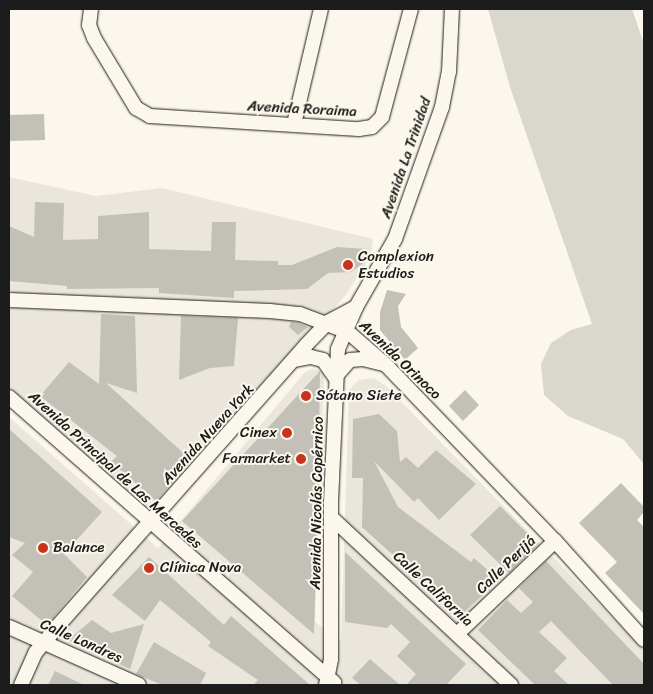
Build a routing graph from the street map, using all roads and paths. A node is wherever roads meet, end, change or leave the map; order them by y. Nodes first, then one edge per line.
1 (91, 9) edge
2 (321, 9) edge
3 (412, 9) edge
4 (452, 9) edge
5 (294, 124) junction
6 (9, 300) edge
7 (356, 307) junction
8 (328, 322) junction
9 (348, 332) junction
10 (294, 360) junction
11 (386, 365) junction
12 (335, 377) junction
13 (9, 396) edge
14 (332, 518) junction
15 (150, 523) junction
16 (555, 540) junction
17 (9, 627) edge
18 (457, 634) junction
19 (644, 640) edge
20 (43, 644) junction
21 (330, 683) edge
22 (21, 685) edge
23 (139, 685) edge
24 (511, 685) edge

1 - 5 street, Avenida Roraima
2 - 5 street
3 - 5 street, Avenida Roraima
4 - 7 street, Avenida La Trinidad
6 - 8 street, Avenida Orinoco
7 - 8 street
7 - 9 street, Avenida La Trinidad
8 - 9 street, Avenida Orinoco
8 - 10 street, Avenida Nueva York
9 - 11 street, Avenida Orinoco
9 - 12 street, Avenida Nicolás Copérnico
10 - 12 street
10 - 15 street, Avenida Nueva York
11 - 12 street
11 - 16 street, Avenida Orinoco
12 - 14 street, Avenida Nicolás Copérnico
13 - 15 street, Avenida Principal de Las Mercedes
14 - 18 street, Calle California
14 - 21 street, Avenida Nicolás Copérnico
15 - 20 street, Avenida Nueva York
15 - 21 street, Avenida Principal de Las Mercedes
16 - 18 street, Calle Perijá
16 - 19 street, Avenida Orinoco
17 - 20 street, Calle Londres
18 - 24 street, Calle California
20 - 22 street, Avenida Nueva York
20 - 23 street, Calle Londres

